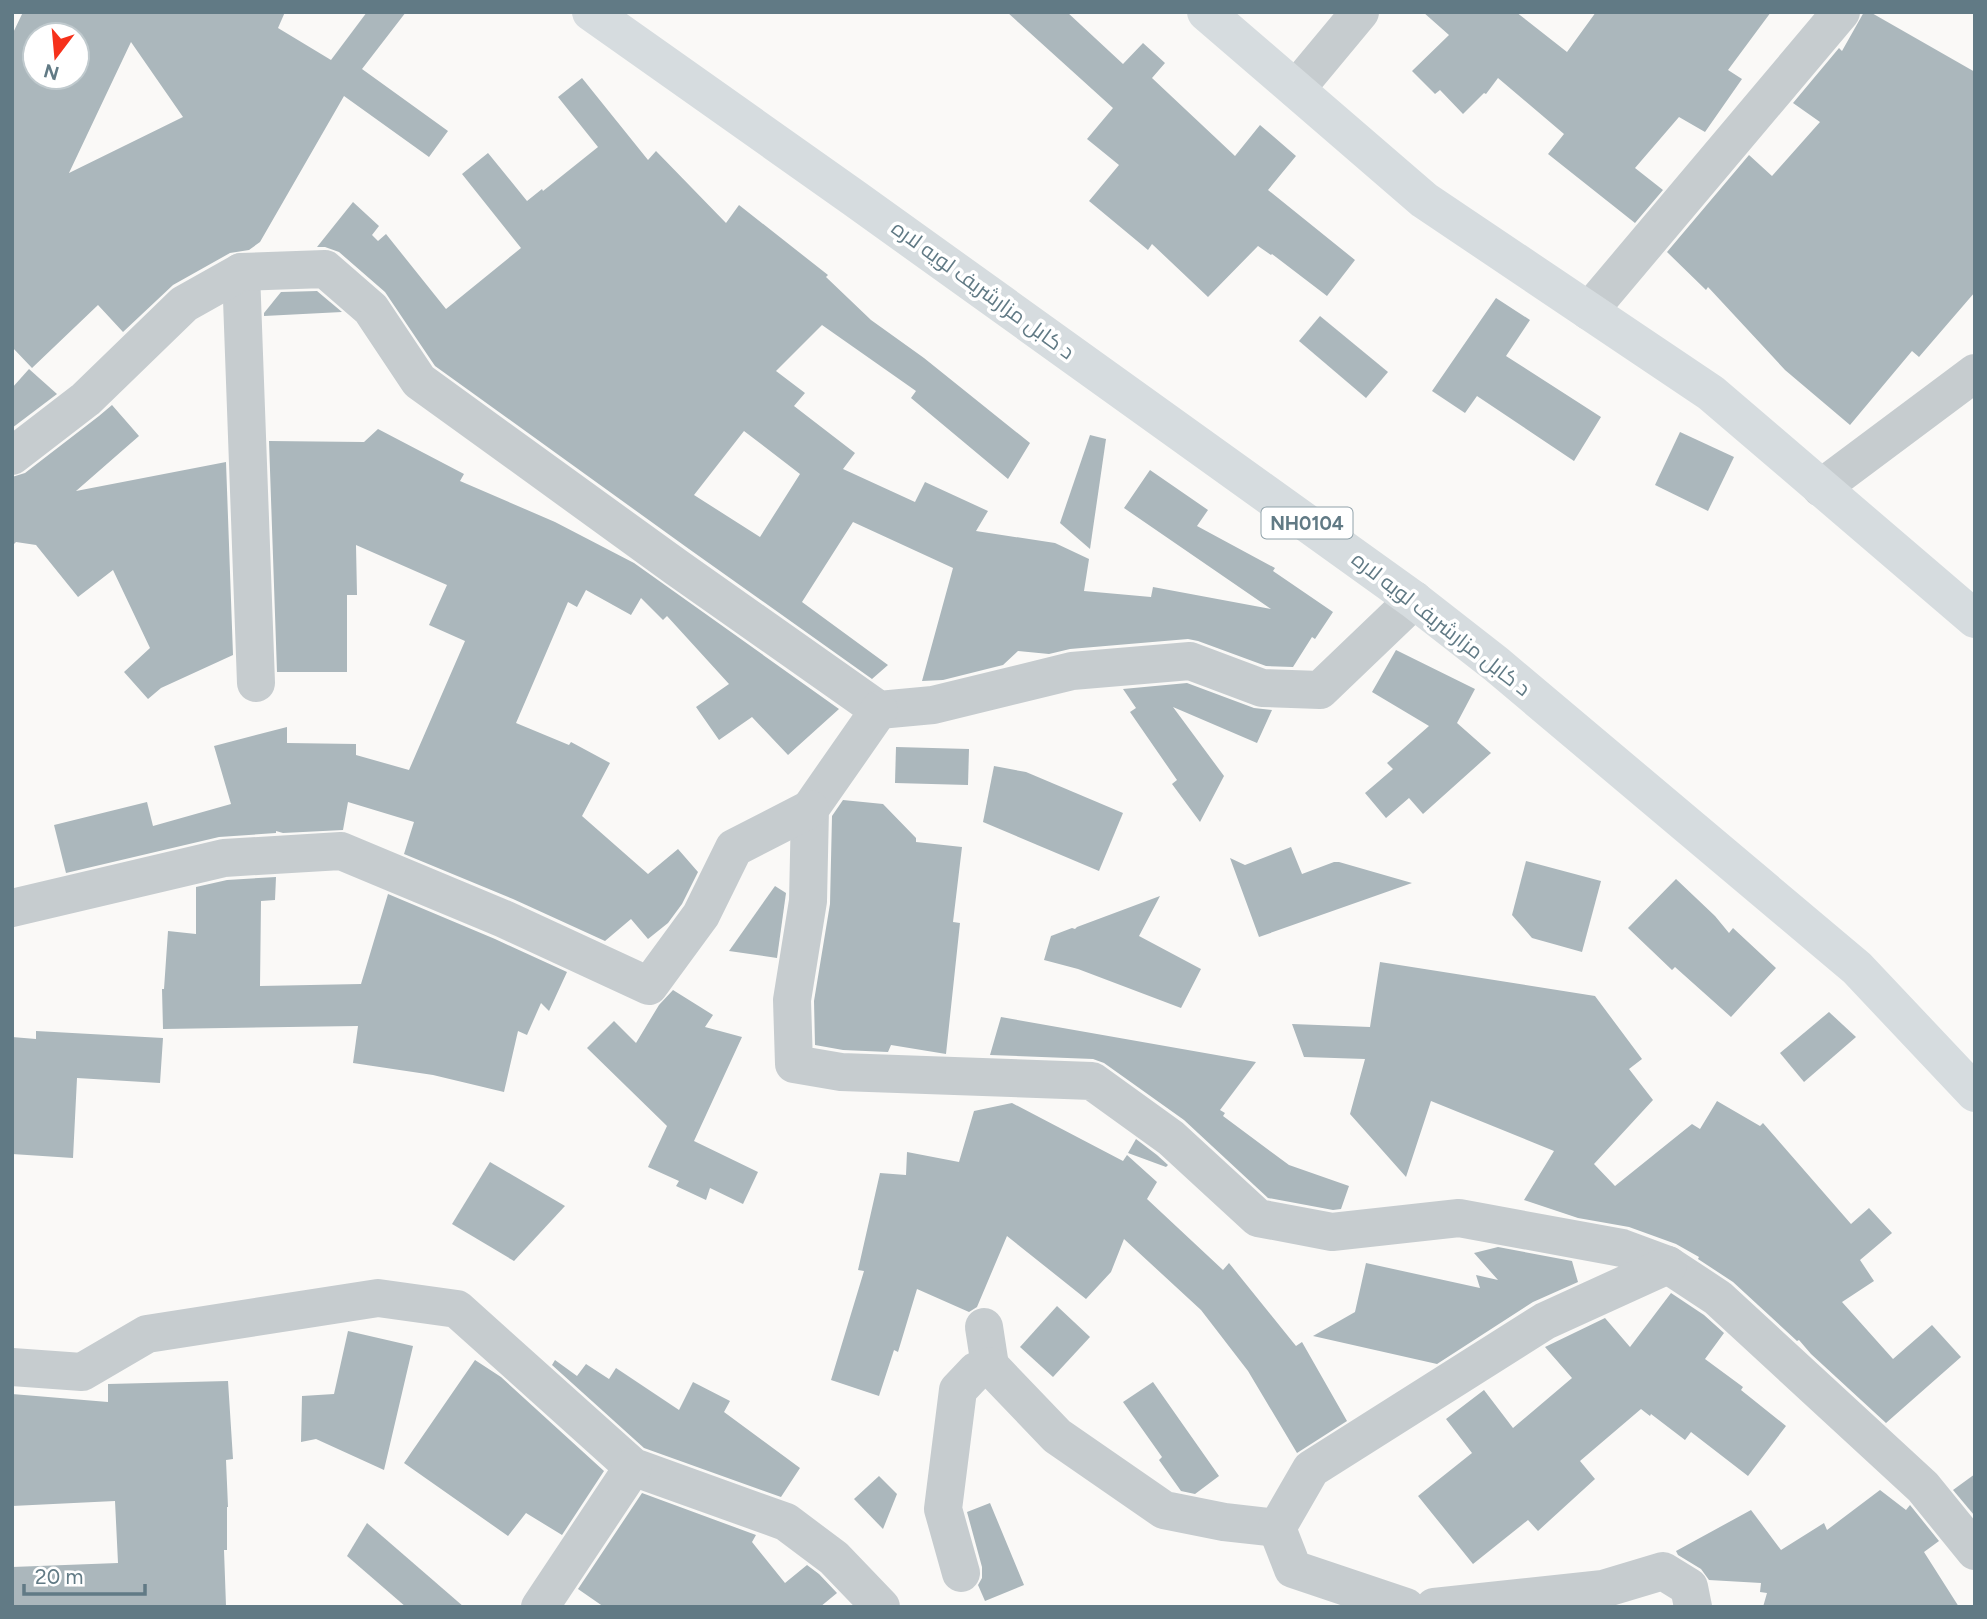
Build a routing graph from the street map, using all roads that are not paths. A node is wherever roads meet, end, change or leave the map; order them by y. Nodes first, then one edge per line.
1 (591, 12) edge
2 (1206, 12) edge
3 (1360, 12) edge
4 (1841, 12) edge
5 (1296, 89) junction
6 (241, 272) junction
7 (1589, 312) junction
8 (1975, 373) edge
9 (12, 456) edge
10 (1821, 488) junction
11 (1414, 600) junction
12 (1975, 620) edge
13 (256, 683) dead end
14 (879, 710) junction
15 (810, 809) junction
16 (12, 908) edge
17 (1975, 1093) edge
18 (1668, 1265) junction
19 (984, 1327) dead end
20 (990, 1366) junction
21 (12, 1367) edge
22 (633, 1467) junction
23 (1278, 1528) junction
24 (1975, 1550) edge
25 (961, 1573) dead end
26 (540, 1607) edge
27 (881, 1607) edge
28 (1406, 1607) edge
29 (1434, 1607) edge
30 (1693, 1607) edge

1 - 11 highway, د کابل مزارشریف لویه لاره / NH0104
2 - 5 highway
3 - 5 street
4 - 7 street
5 - 7 highway
6 - 9 street
6 - 13 street
6 - 14 street
7 - 10 highway
8 - 10 street
10 - 12 highway
11 - 14 street
11 - 17 highway, د کابل مزارشریف لویه لاره / NH0104
14 - 15 street
15 - 16 street
15 - 18 street
18 - 23 street
18 - 24 street
19 - 20 street
20 - 23 street
20 - 25 street
21 - 22 street
22 - 26 street
22 - 27 street
23 - 28 street
29 - 30 street

